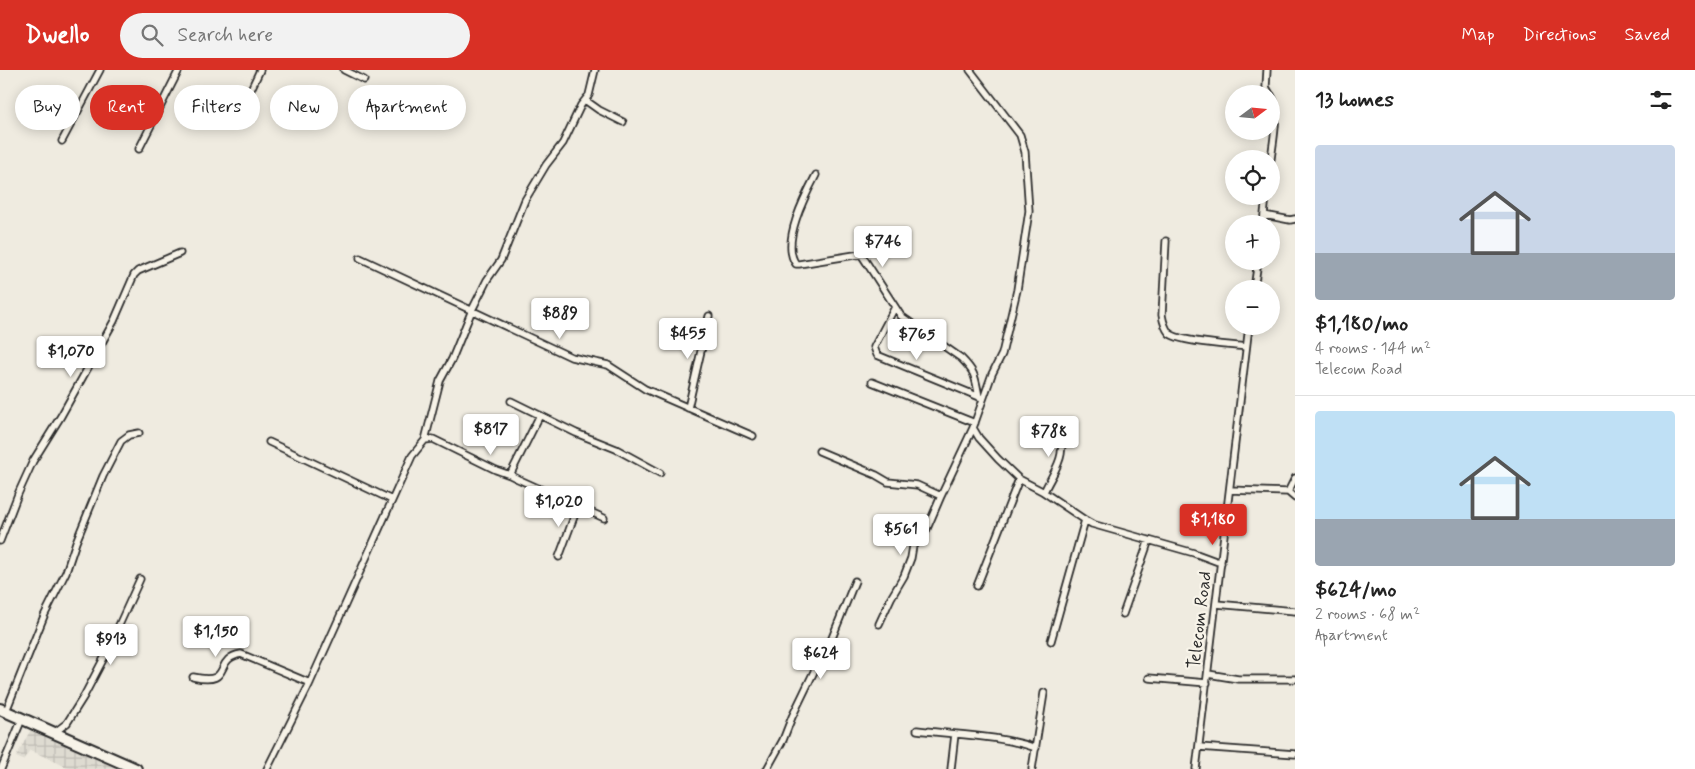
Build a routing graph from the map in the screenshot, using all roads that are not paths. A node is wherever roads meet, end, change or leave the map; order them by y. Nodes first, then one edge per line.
1 (100, 70) edge
2 (179, 70) edge
3 (260, 70) edge
4 (344, 70) edge
5 (595, 70) edge
6 (970, 70) edge
7 (1267, 70) edge
8 (364, 80) dead end
9 (253, 85) edge
10 (1266, 85) edge
11 (585, 100) junction
12 (623, 122) dead end
13 (62, 141) dead end
14 (139, 149) dead end
15 (816, 174) dead end
16 (1265, 205) edge
17 (1264, 215) edge
18 (1280, 218) edge
19 (1295, 219) edge
20 (1166, 241) dead end
21 (180, 253) dead end
22 (360, 258) dead end
23 (894, 307) junction
24 (472, 310) junction
25 (709, 316) dead end
26 (1248, 335) edge
27 (1246, 347) junction
28 (872, 382) dead end
29 (981, 398) junction
30 (511, 401) dead end
31 (688, 408) junction
32 (540, 415) junction
33 (974, 426) junction
34 (1066, 430) dead end
35 (139, 433) dead end
36 (753, 436) dead end
37 (425, 440) junction
38 (269, 442) dead end
39 (819, 451) dead end
40 (660, 472) dead end
41 (510, 475) junction
42 (1295, 478) edge
43 (1019, 479) junction
44 (1230, 490) junction
45 (1044, 492) junction
46 (1288, 492) junction
47 (941, 496) junction
48 (1295, 498) edge
49 (392, 500) junction
50 (578, 506) junction
51 (604, 518) dead end
52 (1085, 520) junction
53 (1149, 540) junction
54 (0, 541) edge
55 (560, 557) dead end
56 (1221, 563) junction
57 (140, 578) dead end
58 (855, 581) dead end
59 (977, 586) dead end
60 (1216, 604) junction
61 (1295, 610) edge
62 (1123, 614) dead end
63 (879, 624) dead end
64 (1051, 641) dead end
65 (1208, 674) junction
66 (192, 677) dead end
67 (1149, 678) dead end
68 (1295, 680) edge
69 (310, 683) junction
70 (1207, 683) junction
71 (1044, 694) dead end
72 (3, 710) edge
73 (22, 719) junction
74 (918, 730) dead end
75 (54, 733) junction
76 (955, 734) junction
77 (1199, 747) junction
78 (1036, 748) junction
79 (1295, 754) edge
80 (1, 769) edge
81 (136, 769) edge
82 (267, 769) edge
83 (767, 769) edge
84 (951, 769) edge
85 (1032, 769) edge
86 (1196, 769) edge

1 - 13 street
2 - 14 street
3 - 9 street
4 - 8 street
5 - 11 street
6 - 29 street
7 - 10 street
11 - 12 street
11 - 24 street
15 - 23 street
16 - 17 street
18 - 19 street
20 - 27 street
21 - 54 street
22 - 24 street
23 - 29 street
23 - 29 street
24 - 31 street
24 - 37 street
25 - 31 street
26 - 27 street, Telecom Road
27 - 44 street, Telecom Road
28 - 33 street
29 - 33 street
30 - 32 street
31 - 36 street
32 - 40 street
32 - 41 street
33 - 43 street
33 - 47 street
34 - 45 street
35 - 72 street
37 - 41 street
37 - 49 street
38 - 49 street
39 - 47 street
41 - 50 street
42 - 46 street
43 - 45 street
43 - 59 street
44 - 46 street
44 - 56 street, Telecom Road
45 - 52 street
46 - 48 street
47 - 63 street
49 - 69 street
50 - 51 street
50 - 55 street
52 - 53 street
52 - 64 street
53 - 56 street
53 - 62 street
56 - 60 street, Telecom Road
57 - 75 street
58 - 83 street
60 - 61 street
60 - 65 street, Telecom Road
65 - 68 street
65 - 70 street, Telecom Road
66 - 69 street
67 - 70 street
69 - 82 street
70 - 77 street, Telecom Road
71 - 78 street
72 - 73 highway
73 - 75 highway
73 - 80 street
74 - 76 street
75 - 81 highway
76 - 78 street
76 - 84 street
77 - 79 street
77 - 86 street, Telecom Road
78 - 85 street

